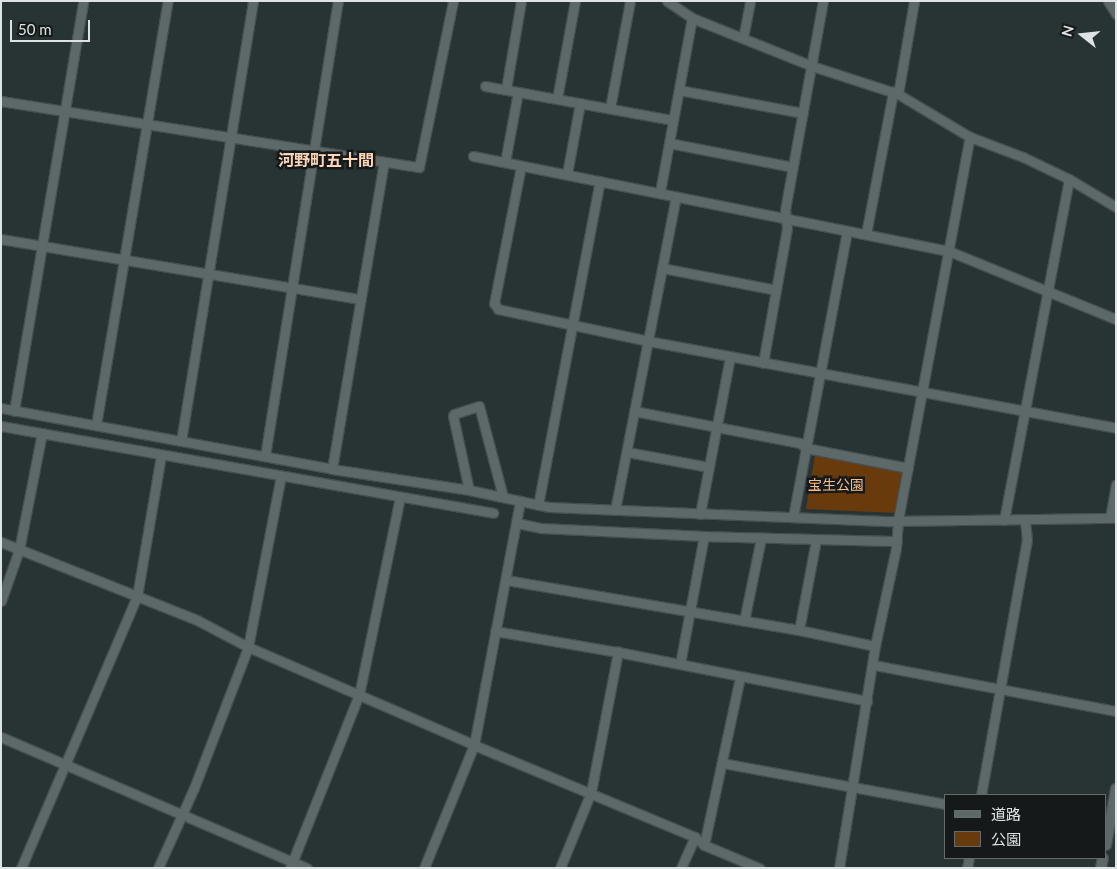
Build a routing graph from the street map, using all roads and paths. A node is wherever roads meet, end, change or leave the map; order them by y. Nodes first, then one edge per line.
1 (82, 1) edge
2 (168, 1) edge
3 (254, 1) edge
4 (338, 1) edge
5 (454, 1) edge
6 (521, 1) edge
7 (576, 1) edge
8 (630, 1) edge
9 (667, 1) edge
10 (750, 1) edge
11 (823, 1) edge
12 (914, 1) edge
13 (1108, 1) edge
14 (676, 4) edge
15 (1116, 14) edge
16 (692, 18) junction
17 (743, 38) junction
18 (812, 66) junction
19 (485, 86) dead end
20 (506, 89) junction
21 (679, 90) junction
22 (518, 92) junction
23 (896, 93) junction
24 (557, 99) junction
25 (1, 101) edge
26 (580, 103) junction
27 (610, 108) junction
28 (65, 111) junction
29 (803, 113) junction
30 (673, 120) junction
31 (147, 124) junction
32 (970, 137) junction
33 (232, 138) junction
34 (669, 143) junction
35 (314, 151) junction
36 (473, 156) dead end
37 (384, 162) junction
38 (505, 162) junction
39 (521, 166) junction
40 (793, 167) junction
41 (567, 174) junction
42 (1069, 179) junction
43 (600, 181) junction
44 (660, 192) junction
45 (676, 197) junction
46 (1116, 207) edge
47 (786, 219) junction
48 (847, 230) junction
49 (866, 234) junction
50 (1, 239) edge
51 (43, 246) junction
52 (949, 251) junction
53 (125, 261) junction
54 (662, 268) junction
55 (208, 274) junction
56 (292, 288) junction
57 (776, 290) junction
58 (1048, 291) junction
59 (360, 299) junction
60 (1116, 319) edge
61 (572, 324) junction
62 (648, 341) junction
63 (730, 357) junction
64 (763, 363) junction
65 (820, 374) junction
66 (922, 393) junction
67 (1, 408) edge
68 (14, 411) junction
69 (634, 411) junction
70 (1025, 412) junction
71 (96, 425) junction
72 (1, 426) edge
73 (717, 426) junction
74 (1116, 428) edge
75 (42, 433) junction
76 (181, 441) junction
77 (806, 448) junction
78 (626, 452) junction
79 (161, 454) junction
80 (265, 456) junction
81 (709, 467) junction
82 (332, 468) junction
83 (908, 468) junction
84 (281, 476) junction
85 (1116, 485) edge
86 (469, 490) junction
87 (400, 497) junction
88 (503, 497) junction
89 (520, 501) junction
90 (538, 504) junction
91 (615, 510) junction
92 (493, 513) dead end
93 (700, 514) junction
94 (793, 517) junction
95 (1113, 518) edge
96 (898, 520) junction
97 (1004, 520) junction
98 (1025, 520) junction
99 (517, 523) junction
100 (704, 536) junction
101 (761, 538) junction
102 (816, 540) junction
103 (897, 541) junction
104 (1, 542) edge
105 (19, 550) junction
106 (506, 580) junction
107 (137, 596) junction
108 (1, 601) edge
109 (689, 612) junction
110 (744, 621) junction
111 (799, 630) junction
112 (495, 631) junction
113 (876, 646) junction
114 (248, 647) junction
115 (618, 652) junction
116 (680, 664) junction
117 (874, 665) junction
118 (740, 676) junction
119 (1000, 689) junction
120 (359, 695) junction
121 (867, 701) junction
122 (1116, 711) edge
123 (1, 737) edge
124 (474, 745) junction
125 (722, 763) junction
126 (66, 764) junction
127 (852, 788) junction
128 (1116, 789) edge
129 (591, 792) junction
130 (981, 794) edge
131 (944, 804) edge
132 (182, 814) junction
133 (1110, 834) edge
134 (695, 837) junction
135 (704, 845) junction
136 (291, 864) edge
137 (738, 864) edge
138 (21, 868) edge
139 (158, 868) edge
140 (307, 868) edge
141 (424, 868) edge
142 (560, 868) edge
143 (681, 868) edge
144 (759, 868) edge
145 (839, 868) edge

1 - 28 street
2 - 31 street
3 - 33 street
4 - 35 street
5 - 37 street
6 - 20 street
7 - 24 street
8 - 27 street
9 - 14 street
10 - 17 street
11 - 18 street
12 - 23 street
13 - 15 street
14 - 16 street
16 - 17 street
16 - 21 street
17 - 18 street
18 - 23 street
18 - 29 street
19 - 20 street
20 - 22 street
21 - 29 street
21 - 30 street
22 - 24 street
22 - 38 street
23 - 32 street
23 - 49 street
24 - 26 street
25 - 28 street
26 - 27 street
26 - 41 street
27 - 30 street
28 - 31 street
28 - 51 street
29 - 40 street
30 - 34 street
31 - 33 street
31 - 53 street
32 - 42 street
32 - 52 street
33 - 35 street
33 - 55 street
34 - 40 street
34 - 44 street
35 - 37 street
35 - 56 street
36 - 38 street
37 - 59 street
38 - 39 street
39 - 41 street
39 - 61 street
40 - 47 street
41 - 43 street
42 - 46 street
42 - 58 street
43 - 44 street
43 - 61 street
44 - 45 street
45 - 47 street
45 - 54 street
47 - 48 street
47 - 57 street
48 - 49 street
48 - 65 street
49 - 52 street
50 - 51 street
51 - 53 street
51 - 68 street
52 - 58 street
52 - 66 street
53 - 55 street
53 - 71 street
54 - 57 street
54 - 62 street
55 - 56 street
55 - 76 street
56 - 59 street
56 - 80 street
57 - 64 street
58 - 60 street
58 - 70 street
59 - 82 street
61 - 62 street
61 - 90 street
62 - 63 street
62 - 69 street
63 - 64 street
63 - 73 street
64 - 65 street
65 - 66 street
65 - 77 street
66 - 70 street
66 - 83 street
67 - 68 street
68 - 71 street
69 - 73 street
69 - 78 street
70 - 74 street
70 - 97 street
71 - 76 street
72 - 75 street
73 - 77 street
73 - 81 street
75 - 79 street
75 - 105 street
76 - 80 street
77 - 83 street
77 - 94 street
78 - 81 street
78 - 91 street
79 - 84 street
79 - 107 street
80 - 82 street
81 - 93 street
82 - 86 street
83 - 96 street
84 - 87 street
84 - 114 street
85 - 95 street
86 - 88 street
86 - 88 street
87 - 92 street
87 - 120 street
88 - 89 street
89 - 90 street
89 - 99 street
90 - 91 street
91 - 93 street
93 - 94 street
94 - 96 street
95 - 98 street
96 - 97 street
96 - 103 street
97 - 98 street
98 - 119 street
99 - 100 street
99 - 106 street
100 - 101 street
100 - 109 street
101 - 102 street
101 - 110 street
102 - 103 street
102 - 111 street
103 - 113 street
104 - 105 street
105 - 107 street
105 - 108 street
106 - 109 street
106 - 112 street
107 - 114 street
107 - 126 street
109 - 110 street
109 - 116 street
110 - 111 street
111 - 113 street
112 - 115 street
112 - 124 street
113 - 117 street
114 - 120 street
114 - 132 street
115 - 116 street
115 - 129 street
116 - 118 street
117 - 119 street
117 - 121 street
118 - 121 street
118 - 125 street
119 - 122 street
119 - 130 street
120 - 124 street
120 - 136 street
121 - 127 street
123 - 126 street
124 - 129 street
124 - 141 street
125 - 127 street
125 - 135 street
126 - 132 street
126 - 138 street
127 - 131 street
127 - 145 street
128 - 133 street
129 - 134 street
129 - 142 street
132 - 136 street
132 - 139 street
134 - 135 street
134 - 143 street
135 - 137 street
136 - 140 street
137 - 144 street

